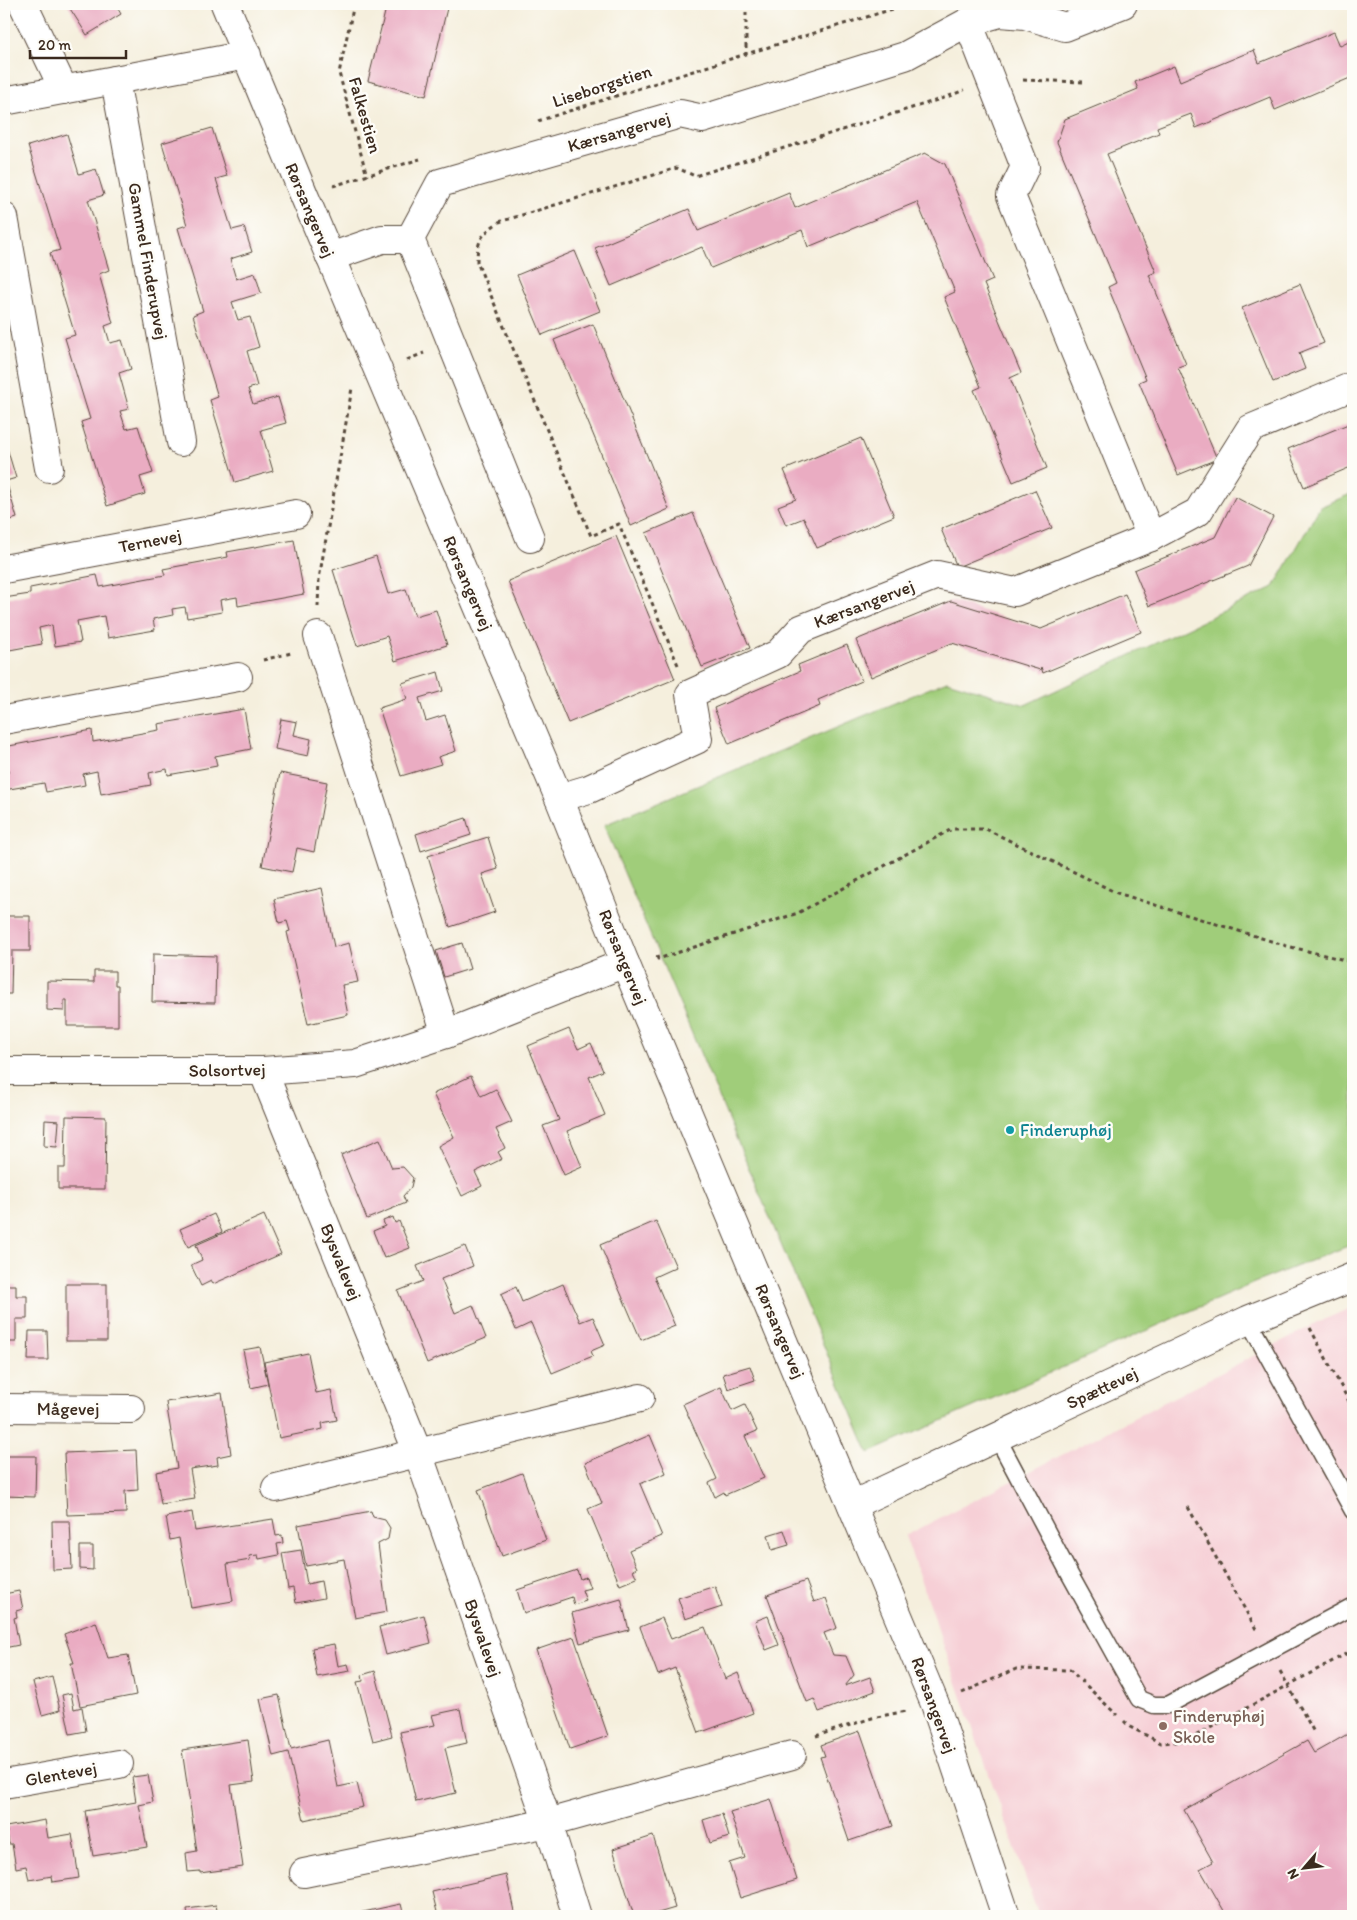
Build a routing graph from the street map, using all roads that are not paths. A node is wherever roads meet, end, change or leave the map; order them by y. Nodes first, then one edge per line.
1 (23, 4) edge
2 (225, 4) edge
3 (1123, 4) edge
4 (968, 22) junction
5 (247, 54) junction
6 (115, 80) junction
7 (64, 90) junction
8 (4, 101) edge
9 (4, 217) edge
10 (410, 239) junction
11 (330, 257) junction
12 (1353, 386) edge
13 (181, 442) dead end
14 (49, 468) dead end
15 (296, 514) dead end
16 (1151, 537) junction
17 (530, 538) dead end
18 (4, 569) edge
19 (318, 636) road end
20 (238, 677) road end
21 (4, 720) edge
22 (559, 798) junction
23 (626, 963) junction
24 (446, 1034) junction
25 (263, 1070) junction
26 (4, 1071) edge
27 (1353, 1278) edge
28 (1248, 1320) junction
29 (640, 1398) dead end
30 (4, 1408) edge
31 (131, 1409) dead end
32 (998, 1437) junction
33 (418, 1453) junction
34 (276, 1488) dead end
35 (852, 1504) junction
36 (1353, 1511) edge
37 (1353, 1606) edge
38 (792, 1755) road end
39 (118, 1764) dead end
40 (4, 1784) edge
41 (548, 1823) junction
42 (304, 1873) dead end
43 (577, 1916) edge
44 (1006, 1916) edge

1 - 7 street
2 - 5 street, Rørsangervej
3 - 4 street, Kærsangervej
4 - 10 street, Kærsangervej
4 - 16 street
5 - 6 street
5 - 11 street, Rørsangervej
6 - 7 street
6 - 13 street, Gammel Finderupvej
7 - 8 street
9 - 14 street
10 - 11 street
10 - 17 street
11 - 22 street, Rørsangervej
12 - 16 street, Kærsangervej
15 - 18 street, Ternevej
16 - 22 street, Kærsangervej
19 - 24 street
20 - 21 street
22 - 23 street, Rørsangervej
23 - 24 street, Solsortvej
23 - 35 street, Rørsangervej
24 - 25 street, Solsortvej
25 - 26 street, Solsortvej
25 - 33 street, Bysvalevej
27 - 28 street, Spættevej
28 - 32 street, Spættevej
28 - 36 lane
29 - 33 street
30 - 31 street, Mågevej
32 - 35 street, Spættevej
32 - 37 lane
33 - 34 street
33 - 41 street, Bysvalevej
35 - 44 street, Rørsangervej
38 - 41 street
39 - 40 street, Glentevej
41 - 42 street
41 - 43 street, Bysvalevej

